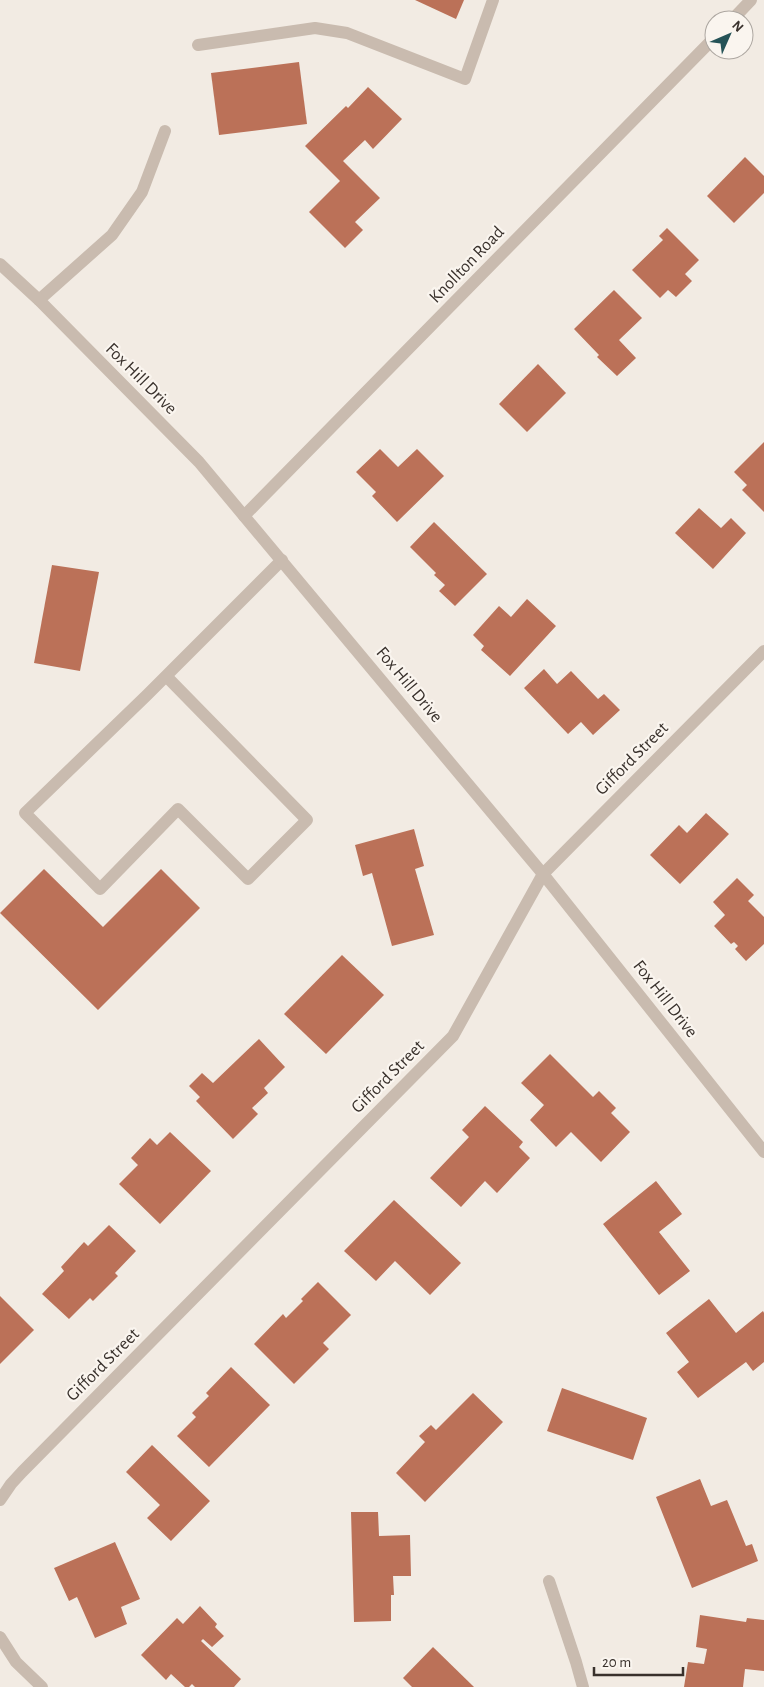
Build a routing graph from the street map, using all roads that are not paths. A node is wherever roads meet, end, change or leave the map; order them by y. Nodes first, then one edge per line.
1 (494, 0) edge
2 (751, 0) edge
3 (742, 10) edge
4 (198, 45) dead end
5 (704, 48) edge
6 (165, 130) dead end
7 (0, 264) edge
8 (39, 300) junction
9 (244, 516) junction
10 (282, 560) junction
11 (764, 651) edge
12 (166, 676) junction
13 (543, 874) junction
14 (764, 1152) edge
15 (0, 1500) edge
16 (549, 1581) dead end
17 (0, 1637) edge
18 (42, 1687) edge
19 (582, 1687) edge

1 - 4 street
2 - 3 street
5 - 9 street, Knollton Road
6 - 8 street
7 - 8 street, Fox Hill Drive
8 - 9 street, Fox Hill Drive
9 - 10 street, Fox Hill Drive
10 - 12 street
10 - 13 street, Fox Hill Drive
11 - 13 street, Gifford Street
12 - 12 street
13 - 14 street, Fox Hill Drive
13 - 15 street, Gifford Street
16 - 19 street
17 - 18 street

